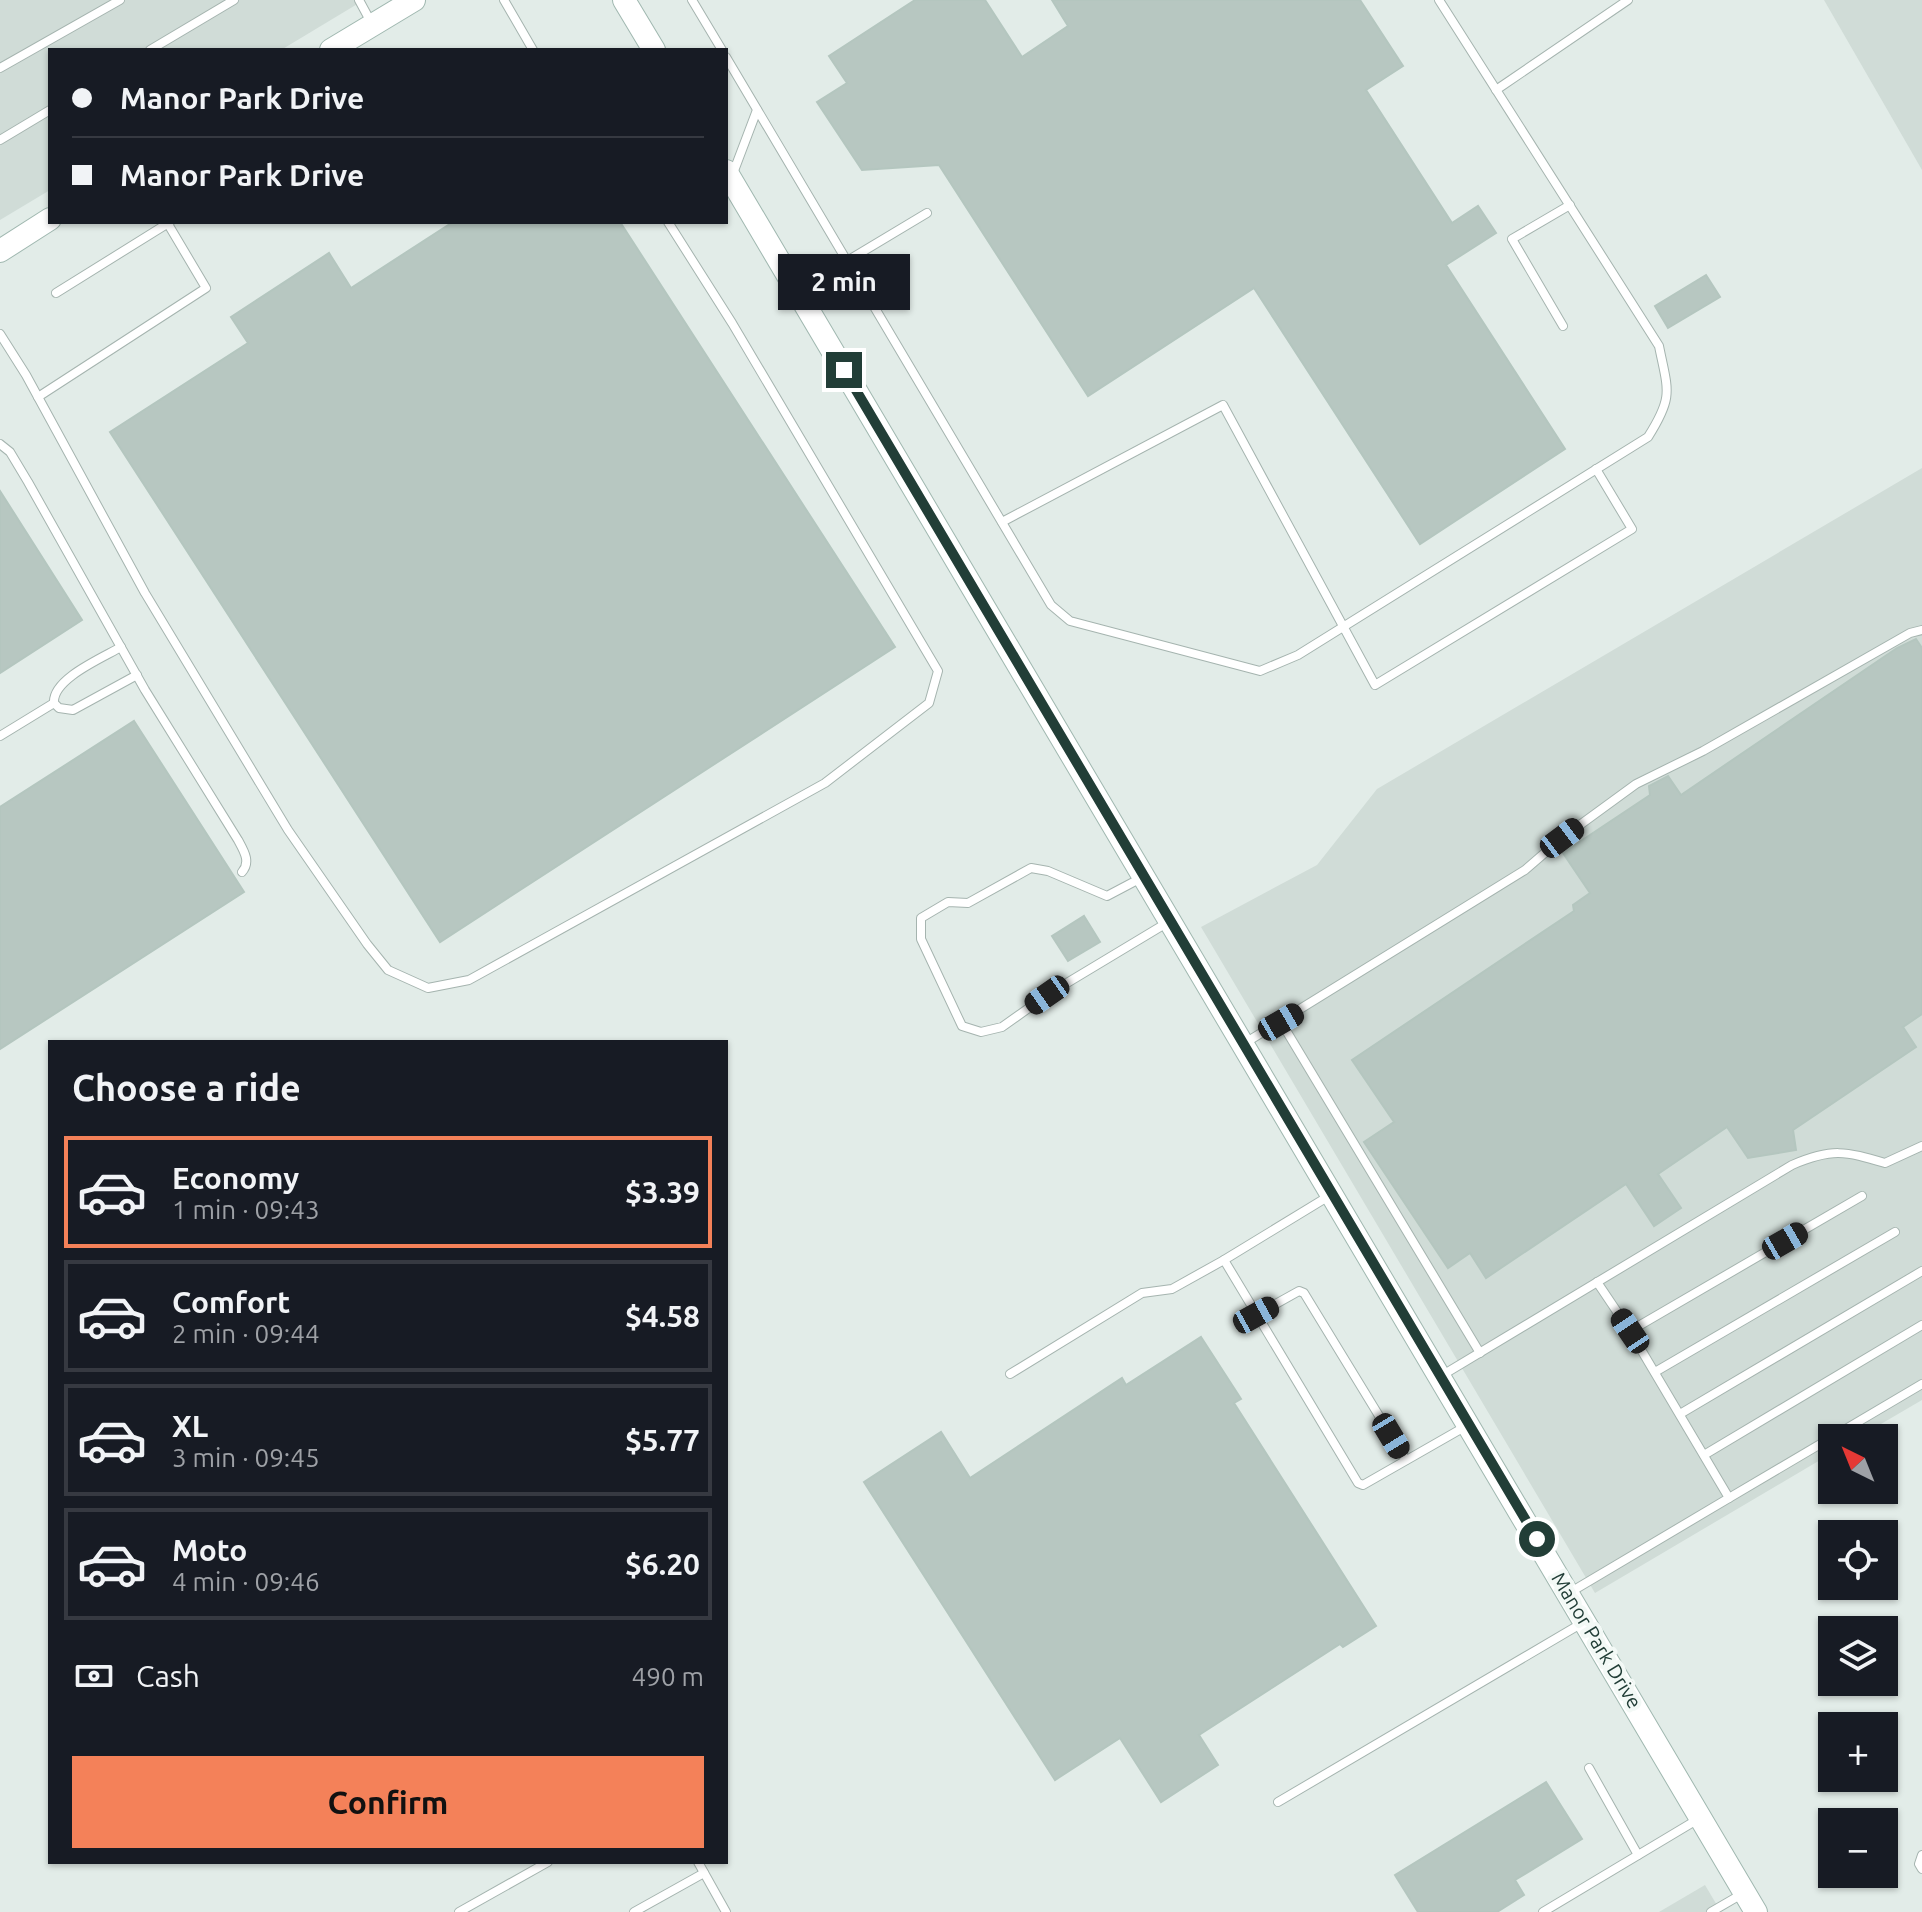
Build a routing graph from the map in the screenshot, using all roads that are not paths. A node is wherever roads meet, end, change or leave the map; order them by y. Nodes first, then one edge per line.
1 (120, 0) edge
2 (234, 0) edge
3 (359, 0) edge
4 (504, 0) edge
5 (624, 0) edge
6 (692, 0) edge
7 (1439, 0) edge
8 (1628, 0) edge
9 (403, 3) edge
10 (373, 25) junction
11 (153, 48) edge
12 (334, 48) edge
13 (532, 48) edge
14 (653, 48) edge
15 (721, 48) edge
16 (728, 60) edge
17 (0, 68) edge
18 (1496, 90) junction
19 (757, 110) junction
20 (48, 111) edge
21 (0, 140) edge
22 (728, 175) edge
23 (1570, 205) junction
24 (927, 213) dead end
25 (48, 220) edge
26 (167, 224) edge
27 (170, 224) edge
28 (669, 224) edge
29 (0, 251) edge
30 (847, 261) junction
31 (56, 293) dead end
32 (1563, 326) dead end
33 (0, 334) edge
34 (38, 397) junction
35 (0, 444) edge
36 (1596, 469) junction
37 (1002, 522) junction
38 (1343, 627) junction
39 (1922, 630) edge
40 (121, 647) junction
41 (137, 675) junction
42 (54, 703) junction
43 (0, 736) edge
44 (242, 872) dead end
45 (1144, 876) junction
46 (1170, 921) junction
47 (1281, 1022) junction
48 (1244, 1044) junction
49 (1922, 1146) edge
50 (1332, 1194) junction
51 (1862, 1196) dead end
52 (1895, 1232) dead end
53 (1224, 1260) junction
54 (1922, 1271) edge
55 (1597, 1282) junction
56 (1256, 1315) junction
57 (1922, 1325) edge
58 (1630, 1331) junction
59 (1480, 1353) junction
60 (1655, 1372) junction
61 (1010, 1374) dead end
62 (1440, 1377) junction
63 (1922, 1384) edge
64 (1680, 1414) junction
65 (1469, 1424) junction
66 (1704, 1455) junction
67 (1406, 1460) junction
68 (1729, 1498) junction
69 (1569, 1593) junction
70 (1586, 1621) junction
71 (1589, 1768) dead end
72 (1278, 1802) dead end
73 (1701, 1817) junction
74 (1638, 1855) junction
75 (1922, 1855) edge
76 (544, 1864) edge
77 (699, 1864) edge
78 (1922, 1869) edge
79 (704, 1873) junction
80 (1745, 1892) junction
81 (459, 1912) edge
82 (634, 1912) edge
83 (726, 1912) edge
84 (1543, 1912) edge
85 (1711, 1912) edge
86 (1756, 1912) edge

1 - 17 lane
2 - 11 lane
3 - 10 lane
4 - 13 lane
5 - 14 street
6 - 15 lane
7 - 18 lane
8 - 18 lane
9 - 10 street
10 - 12 street
16 - 19 lane
18 - 23 lane
19 - 22 lane
19 - 30 lane
20 - 21 lane
22 - 45 street, Manor Park Drive
23 - 32 lane
23 - 36 lane
24 - 30 lane
25 - 29 street
26 - 31 lane
27 - 34 lane
28 - 34 lane
30 - 37 lane
33 - 34 lane
35 - 40 lane
36 - 38 lane
36 - 38 lane
37 - 38 lane
37 - 38 lane
39 - 47 lane
40 - 41 lane
40 - 42 lane
41 - 42 lane
41 - 44 lane
42 - 43 lane
45 - 46 street, Manor Park Drive
45 - 46 lane
46 - 48 street, Manor Park Drive
47 - 48 lane
47 - 59 lane
48 - 50 street, Manor Park Drive
49 - 55 lane
50 - 53 lane
50 - 62 street, Manor Park Drive
51 - 58 lane
52 - 60 lane
53 - 56 lane
53 - 61 lane
54 - 64 lane
55 - 58 lane
55 - 59 lane
56 - 67 lane
56 - 67 lane
57 - 66 lane
58 - 60 lane
59 - 62 lane
60 - 64 lane
62 - 65 street, Manor Park Drive
63 - 68 lane
64 - 66 lane
65 - 67 lane
65 - 69 street, Manor Park Drive
66 - 68 lane
68 - 69 lane
69 - 70 street, Manor Park Drive
70 - 72 lane
70 - 73 street, Manor Park Drive
71 - 74 lane
73 - 74 lane
73 - 80 street, Manor Park Drive
74 - 84 lane
75 - 78 lane
76 - 81 lane
77 - 79 lane
79 - 82 lane
79 - 83 lane
80 - 85 lane
80 - 86 street, Manor Park Drive

